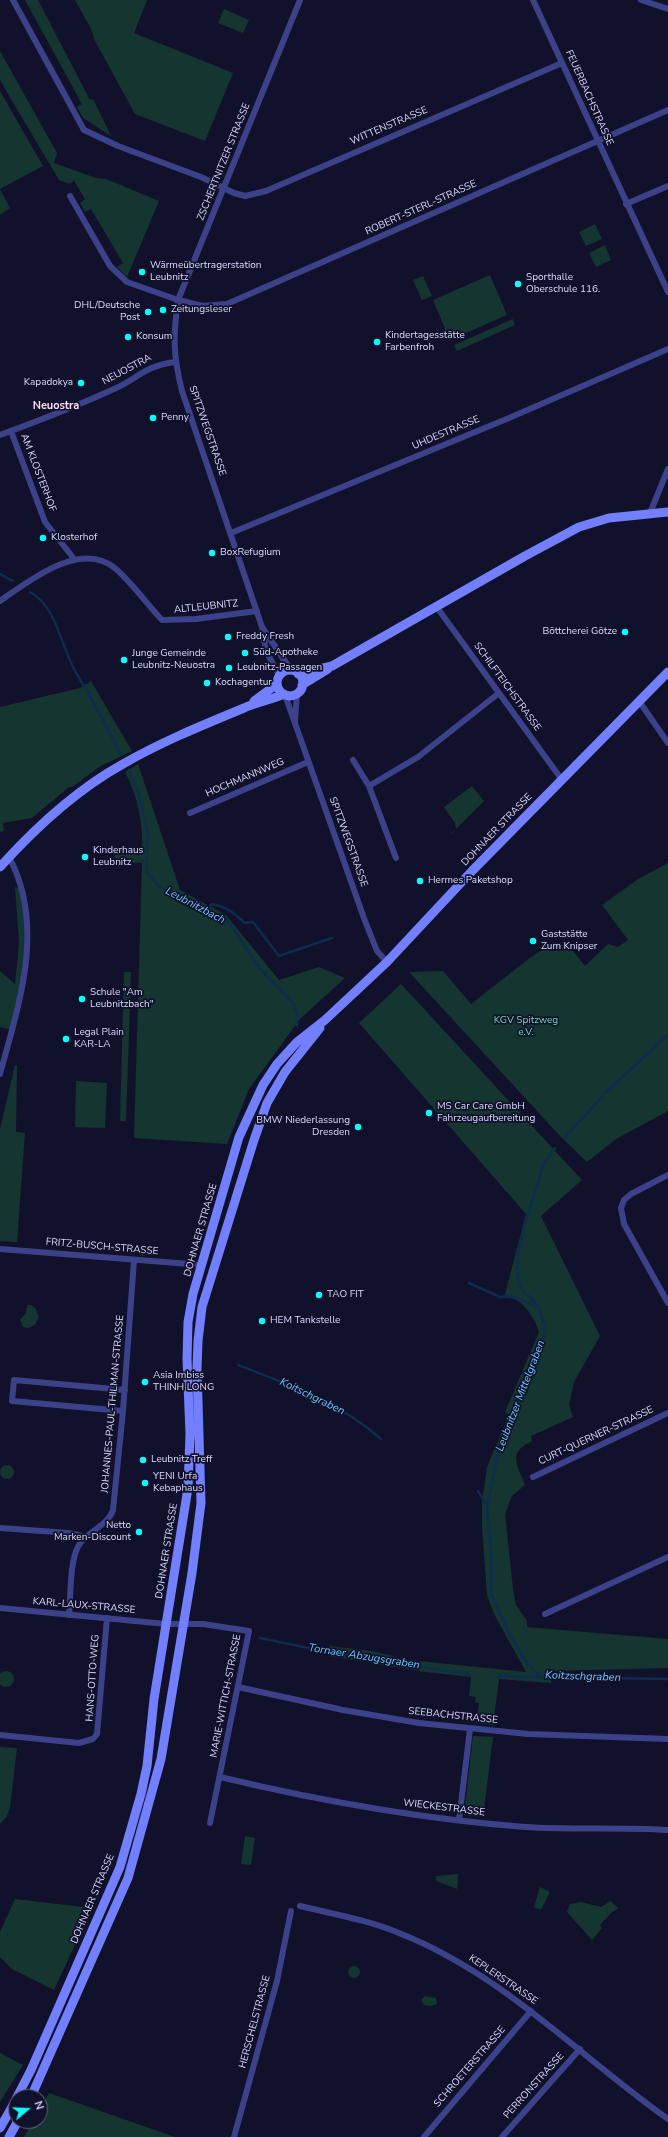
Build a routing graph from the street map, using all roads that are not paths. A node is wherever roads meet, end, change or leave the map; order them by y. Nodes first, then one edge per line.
1 (13, 0) edge
2 (300, 0) edge
3 (533, 0) edge
4 (641, 0) edge
5 (668, 9) edge
6 (562, 63) junction
7 (668, 110) edge
8 (597, 140) junction
9 (668, 186) edge
10 (223, 189) junction
11 (70, 196) dead end
12 (626, 204) junction
13 (668, 292) edge
14 (178, 300) junction
15 (174, 333) joint
16 (668, 349) edge
17 (174, 362) junction
18 (11, 431) junction
19 (0, 435) edge
20 (668, 469) edge
21 (668, 512) edge
22 (650, 513) junction
23 (231, 533) junction
24 (75, 560) junction
25 (0, 601) edge
26 (436, 606) junction
27 (258, 611) junction
28 (262, 627) junction
29 (332, 666) junction
30 (295, 672) junction
31 (668, 672) edge
32 (278, 680) junction
33 (300, 689) junction
34 (499, 694) junction
35 (285, 695) junction
36 (639, 701) junction
37 (246, 706) junction
38 (295, 726) junction
39 (668, 743) edge
40 (353, 760) dead end
41 (308, 762) junction
42 (562, 780) junction
43 (369, 786) junction
44 (190, 813) dead end
45 (9, 857) junction
46 (396, 858) dead end
47 (0, 867) edge
48 (388, 962) junction
49 (325, 1020) junction
50 (0, 1074) edge
51 (668, 1175) edge
52 (0, 1249) edge
53 (134, 1260) junction
54 (202, 1265) junction
55 (668, 1303) edge
56 (125, 1390) junction
57 (123, 1411) junction
58 (668, 1413) edge
59 (532, 1477) dead end
60 (0, 1528) edge
61 (86, 1537) junction
62 (668, 1558) edge
63 (0, 1608) edge
64 (545, 1614) dead end
65 (69, 1615) junction
66 (108, 1618) junction
67 (166, 1624) junction
68 (183, 1624) junction
69 (238, 1687) junction
70 (470, 1729) junction
71 (0, 1735) edge
72 (668, 1739) edge
73 (220, 1777) junction
74 (459, 1820) junction
75 (210, 1823) dead end
76 (668, 1830) edge
77 (300, 1906) dead end
78 (291, 1911) dead end
79 (531, 2011) junction
80 (580, 2049) junction
81 (22, 2089) edge
82 (35, 2089) edge
83 (8, 2114) edge
84 (668, 2119) edge
85 (0, 2128) edge
86 (234, 2137) edge
87 (424, 2137) edge
88 (502, 2137) edge

1 - 10 street, WITTENSTRASSE
2 - 10 street, ZSCHERTNITZER STRASSE
3 - 6 street, FEUERBACHSTRASSE
4 - 5 street
6 - 8 street, FEUERBACHSTRASSE
6 - 10 street, WITTENSTRASSE
7 - 8 street, ROBERT-STERL-STRASSE
8 - 12 street, FEUERBACHSTRASSE
8 - 14 street, ROBERT-STERL-STRASSE
9 - 12 street
10 - 14 street, ZSCHERTNITZER STRASSE
11 - 14 street
12 - 13 street, FEUERBACHSTRASSE
14 - 15 street, ZSCHERTNITZER STRASSE
15 - 17 street, SPITZWEGSTRASSE
16 - 23 street, UHDESTRASSE
17 - 18 street, NEUOSTRA
17 - 23 street, SPITZWEGSTRASSE
18 - 19 street, NEUOSTRA
18 - 24 street, AM KLOSTERHOF
20 - 22 street
21 - 22 main road
22 - 26 main road
23 - 27 street, SPITZWEGSTRASSE
24 - 25 street, ALTLEUBNITZ
24 - 27 street, ALTLEUBNITZ
26 - 29 main road
26 - 34 street, SCHILFTEICHSTRASSE
27 - 28 street, SPITZWEGSTRASSE
28 - 30 street
28 - 32 street
29 - 30 main road
29 - 33 main road
30 - 32 main road
30 - 33 main road
31 - 36 main road, DOHNAER STRASSE
32 - 35 main road
32 - 37 main road
33 - 35 main road
33 - 38 street, SPITZWEGSTRASSE
34 - 42 street, SCHILFTEICHSTRASSE
34 - 43 street
35 - 37 main road
35 - 38 street, SPITZWEGSTRASSE
36 - 39 street
36 - 42 main road, DOHNAER STRASSE
37 - 45 main road
38 - 41 street, SPITZWEGSTRASSE
40 - 43 street
41 - 44 street, HOCHMANNWEG
41 - 48 street, SPITZWEGSTRASSE
42 - 48 main road, DOHNAER STRASSE
43 - 46 street
45 - 47 main road
45 - 50 street
48 - 49 main road, DOHNAER STRASSE
49 - 54 main road, DOHNAER STRASSE
49 - 68 main road, DOHNAER STRASSE
51 - 55 street
52 - 53 street, FRITZ-BUSCH-STRASSE
53 - 54 street, FRITZ-BUSCH-STRASSE
53 - 56 street, JOHANNES-PAUL-THILMAN-STRASSE
54 - 67 main road, DOHNAER STRASSE
56 - 57 street, JOHANNES-PAUL-THILMAN-STRASSE
56 - 57 street
57 - 61 street, JOHANNES-PAUL-THILMAN-STRASSE
58 - 59 street, CURT-QUERNER-STRASSE
60 - 61 street
61 - 65 street, JOHANNES-PAUL-THILMAN-STRASSE
62 - 64 street
63 - 65 street, KARL-LAUX-STRASSE
65 - 66 street, KARL-LAUX-STRASSE
66 - 67 street, KARL-LAUX-STRASSE
66 - 71 street, HANS-OTTO-WEG
67 - 68 street, MARIE-WITTICH-STRASSE
67 - 81 main road, DOHNAER STRASSE
68 - 69 street, MARIE-WITTICH-STRASSE
68 - 82 main road, DOHNAER STRASSE
69 - 70 street, SEEBACHSTRASSE
69 - 73 street, MARIE-WITTICH-STRASSE
70 - 72 street, SEEBACHSTRASSE
70 - 74 street
73 - 74 street, WIECKESTRASSE
73 - 75 street, MARIE-WITTICH-STRASSE
74 - 76 street, WIECKESTRASSE
77 - 79 street, KEPLERSTRASSE
78 - 86 street, HERSCHELSTRASSE
79 - 80 street, KEPLERSTRASSE
79 - 87 street, SCHROETERSTRASSE
80 - 84 street, KEPLERSTRASSE
80 - 88 street, PERRONSTRASSE
83 - 85 main road

